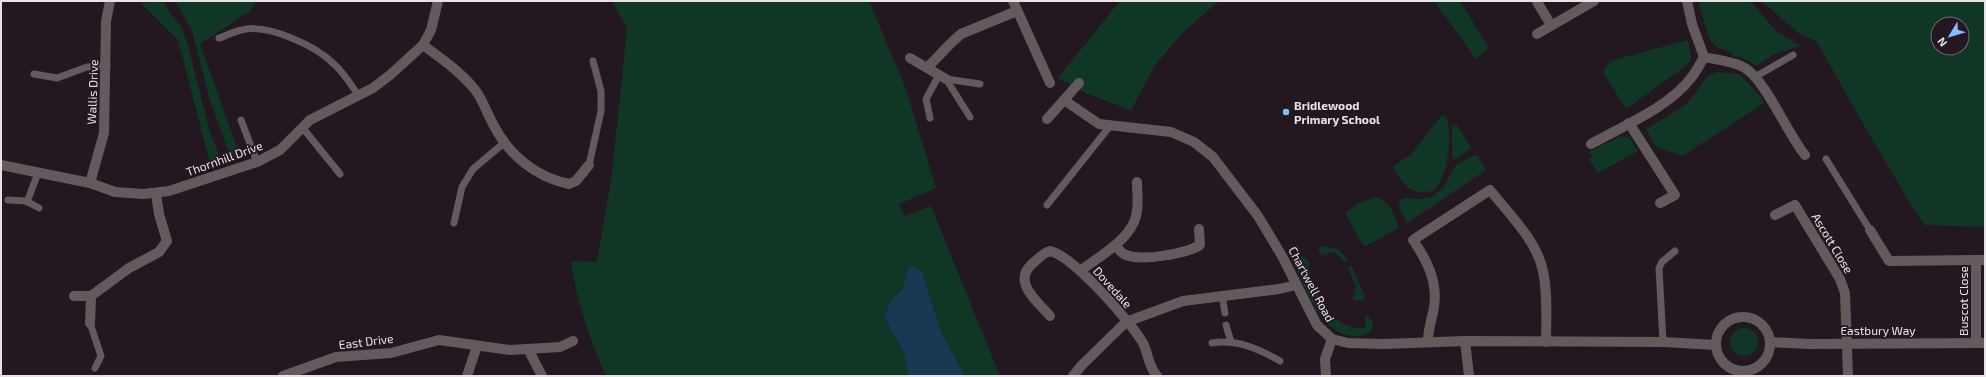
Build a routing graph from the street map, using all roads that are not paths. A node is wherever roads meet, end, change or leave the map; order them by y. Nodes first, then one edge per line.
1 (110, 1) edge
2 (438, 1) edge
3 (1013, 1) edge
4 (1594, 1) edge
5 (1687, 1) edge
6 (1537, 2) dead end
7 (1017, 11) junction
8 (1552, 25) junction
9 (1537, 34) dead end
10 (218, 38) dead end
11 (423, 45) junction
12 (1793, 55) dead end
13 (1704, 57) junction
14 (910, 58) dead end
15 (593, 60) dead end
16 (107, 65) junction
17 (928, 68) junction
18 (34, 74) dead end
19 (943, 77) junction
20 (1755, 77) junction
21 (1050, 83) dead end
22 (1078, 83) dead end
23 (980, 84) dead end
24 (359, 96) junction
25 (1064, 100) junction
26 (970, 117) dead end
27 (930, 118) dead end
28 (1047, 119) dead end
29 (241, 120) dead end
30 (1629, 122) junction
31 (1110, 126) junction
32 (302, 127) junction
33 (504, 143) junction
34 (1591, 144) dead end
35 (1805, 155) dead end
36 (1826, 159) dead end
37 (257, 162) junction
38 (1, 165) edge
39 (589, 165) joint
40 (38, 173) junction
41 (340, 174) dead end
42 (1137, 182) dead end
43 (90, 183) junction
44 (156, 194) junction
45 (8, 200) dead end
46 (27, 202) junction
47 (1660, 203) dead end
48 (1047, 205) dead end
49 (39, 208) dead end
50 (1775, 215) dead end
51 (454, 223) dead end
52 (1199, 229) dead end
53 (1870, 230) joint
54 (1116, 245) junction
55 (1675, 252) dead end
56 (1981, 260) edge
57 (1081, 270) junction
58 (1296, 285) junction
59 (1222, 295) junction
60 (74, 296) dead end
61 (91, 296) junction
62 (1225, 313) dead end
63 (1050, 316) dead end
64 (1126, 322) junction
65 (90, 323) joint
66 (1226, 325) dead end
67 (1332, 339) junction
68 (573, 341) dead end
69 (1428, 341) junction
70 (1465, 341) junction
71 (1231, 342) junction
72 (1546, 342) junction
73 (1663, 342) junction
74 (1771, 342) junction
75 (1212, 343) dead end
76 (1847, 343) junction
77 (1981, 343) edge
78 (1716, 344) junction
79 (477, 346) junction
80 (528, 348) junction
81 (1280, 361) dead end
82 (95, 368) dead end
83 (1745, 374) edge
84 (283, 376) edge
85 (467, 376) edge
86 (542, 376) edge
87 (1073, 376) edge
88 (1157, 376) edge
89 (1326, 376) edge
90 (1469, 376) edge
91 (1848, 376) edge

1 - 16 street, Wallis Drive
2 - 11 street, Thornhill Drive
3 - 7 street
4 - 8 street
5 - 13 street
6 - 8 street
7 - 17 street
7 - 21 street
8 - 9 street
10 - 24 lane
11 - 24 street, Thornhill Drive
11 - 33 street
12 - 20 lane
13 - 20 street
13 - 30 street
14 - 17 street
15 - 39 lane
16 - 18 lane
16 - 43 street, Wallis Drive
17 - 19 street
19 - 23 lane
19 - 26 lane
19 - 27 lane
20 - 35 street
22 - 25 street
24 - 32 street, Thornhill Drive
25 - 28 street
25 - 31 street, Chartwell Road
29 - 37 lane
30 - 34 street
30 - 47 street
31 - 48 lane
31 - 58 street, Chartwell Road
32 - 37 street, Thornhill Drive
32 - 41 lane
33 - 39 street
33 - 51 lane
36 - 53 lane
37 - 44 street, Thornhill Drive
38 - 40 street, Thornhill Drive
40 - 43 street, Thornhill Drive
40 - 46 lane
42 - 54 street, Dovedale
43 - 44 street, Thornhill Drive
44 - 61 street
45 - 46 lane
46 - 49 lane
50 - 76 street, Ascott Close
52 - 54 street
53 - 56 street, Buscot Close
54 - 57 street, Dovedale
55 - 73 lane
56 - 77 street, Buscot Close
57 - 63 street, Dovedale
57 - 64 street, Dovedale
58 - 59 street
58 - 67 street, Chartwell Road
59 - 62 lane
59 - 64 street
60 - 61 street
61 - 65 street
64 - 87 street
64 - 88 street, Dovedale
65 - 82 lane
66 - 71 lane
67 - 69 street, Chartwell Road
67 - 89 street
68 - 80 street, East Drive
69 - 70 street, Chartwell Road
69 - 72 street
70 - 72 street, Chartwell Road
70 - 90 street
71 - 75 lane
71 - 81 lane
72 - 73 street, Chartwell Road
73 - 78 street, Chartwell Road
74 - 76 street, Eastbury Way
74 - 78 street
74 - 83 street
76 - 77 street, Eastbury Way
76 - 91 street
78 - 83 street
79 - 80 street, East Drive
79 - 84 street, East Drive
79 - 85 street
80 - 86 street

